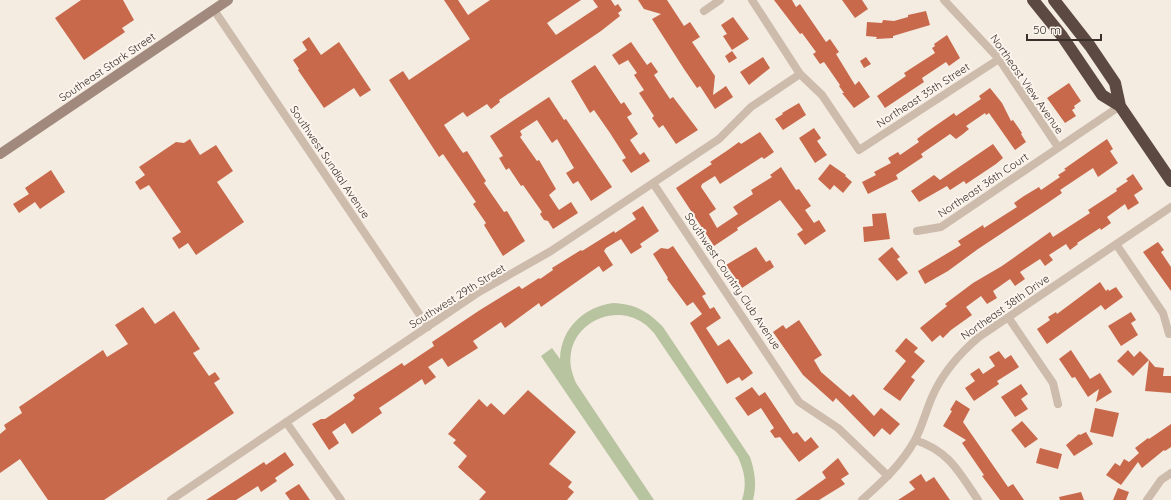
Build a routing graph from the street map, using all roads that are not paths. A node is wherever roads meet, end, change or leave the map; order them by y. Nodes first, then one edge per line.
1 (228, 0) edge
2 (720, 0) edge
3 (752, 0) edge
4 (944, 0) edge
5 (1032, 0) edge
6 (1054, 0) edge
7 (214, 10) junction
8 (704, 11) dead end
9 (999, 59) junction
10 (800, 74) junction
11 (1120, 106) junction
12 (1058, 147) junction
13 (0, 154) edge
14 (1171, 181) edge
15 (653, 183) junction
16 (1171, 207) edge
17 (917, 231) dead end
18 (1116, 244) junction
19 (1008, 317) junction
20 (428, 327) junction
21 (1169, 334) dead end
22 (1058, 404) dead end
23 (286, 422) junction
24 (915, 440) junction
25 (1171, 473) edge
26 (888, 476) junction
27 (171, 500) edge
28 (341, 500) edge
29 (862, 500) edge
30 (978, 500) edge
31 (1147, 500) edge

1 - 7 main road, Southeast Stark Street
2 - 8 street
3 - 10 street
4 - 9 street, Northeast View Avenue
5 - 11 highway
6 - 11 highway
7 - 13 main road, Southeast Stark Street
7 - 20 street, Southwest Sundial Avenue
9 - 10 street, Northeast 35th Street
9 - 12 street, Northeast View Avenue
10 - 15 street, Southwest 29th Street
11 - 12 street, Northeast 36th Court
11 - 14 highway
12 - 17 street, Northeast 36th Court
15 - 20 street, Southwest 29th Street
15 - 26 street, Southwest Country Club Avenue
16 - 18 street, Northeast 38th Drive
18 - 19 street, Northeast 38th Drive
18 - 21 street
19 - 22 street
19 - 24 street, Northeast 38th Drive
20 - 23 street, Southwest 29th Street
23 - 27 street, Southwest 29th Street
23 - 28 street
24 - 26 street, Northeast 38th Drive
24 - 30 street
25 - 31 street
26 - 29 street, Northeast 38th Drive

